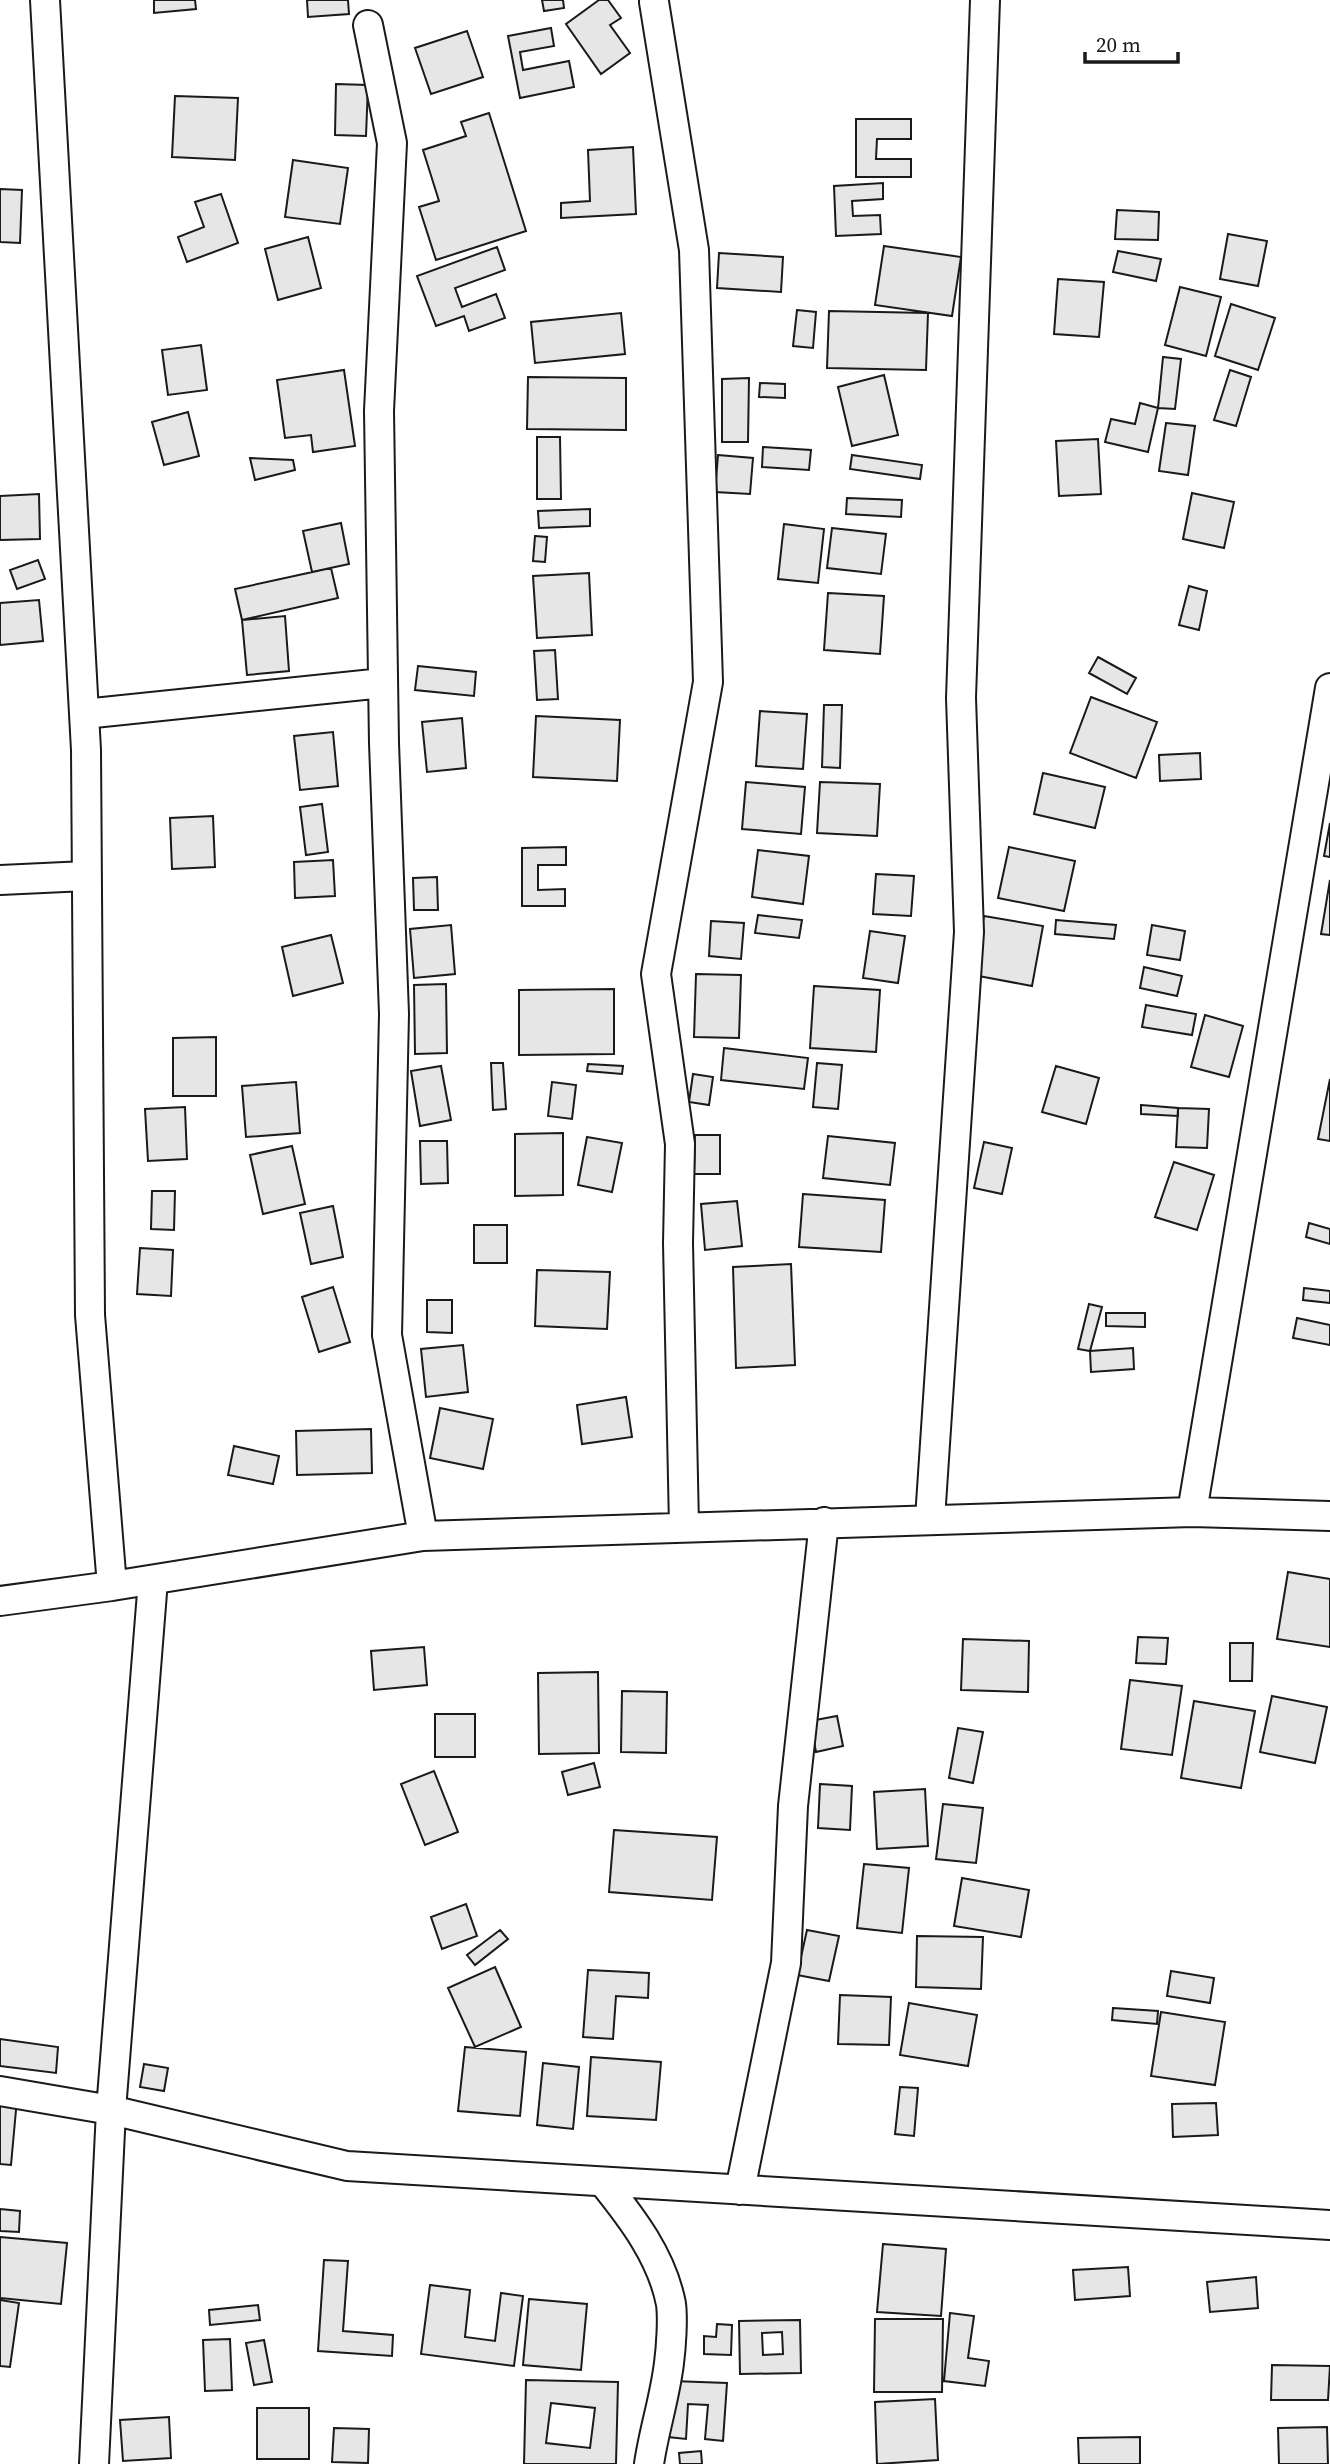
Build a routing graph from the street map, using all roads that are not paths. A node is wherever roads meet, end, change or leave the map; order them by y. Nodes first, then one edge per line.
1 (45, 0) edge
2 (985, 0) edge
3 (654, 2) edge
4 (368, 25) dead end
5 (383, 683) junction
6 (1330, 688) edge
7 (84, 714) junction
8 (86, 876) junction
9 (0, 880) edge
10 (1192, 1512) junction
11 (1330, 1516) edge
12 (930, 1519) junction
13 (824, 1522) junction
14 (684, 1526) junction
15 (424, 1536) junction
16 (153, 1580) junction
17 (112, 1586) junction
18 (0, 1601) edge
19 (0, 2091) edge
20 (111, 2110) junction
21 (603, 2182) junction
22 (740, 2190) junction
23 (1330, 2225) edge
24 (94, 2464) edge
25 (649, 2464) edge

1 - 7 street
2 - 12 street
3 - 14 street
4 - 5 street
5 - 7 street
5 - 15 street
6 - 10 street
7 - 8 street
8 - 9 street
8 - 17 street
10 - 11 street
10 - 12 street
12 - 13 street
13 - 14 street
13 - 22 street
14 - 15 street
15 - 16 street
16 - 17 street
16 - 20 street
17 - 18 street
19 - 20 street
20 - 21 street
20 - 24 street
21 - 22 street
21 - 25 street
22 - 23 street

